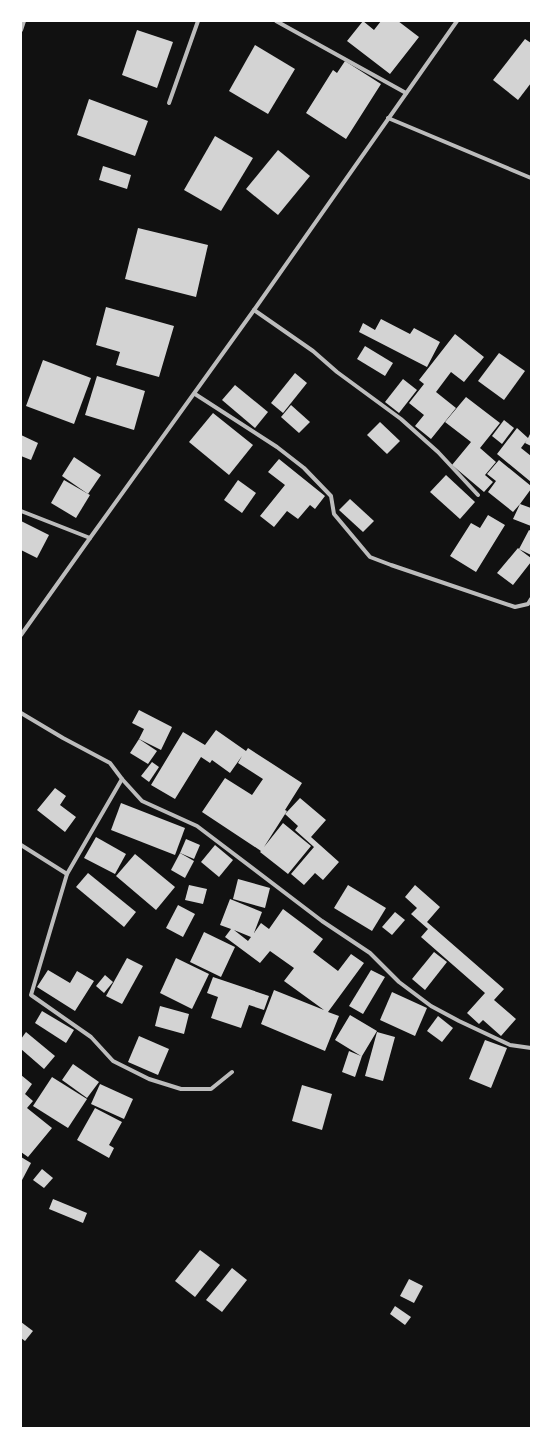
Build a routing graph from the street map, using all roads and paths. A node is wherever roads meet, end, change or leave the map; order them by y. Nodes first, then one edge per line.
1 (24, 21) edge
2 (198, 21) edge
3 (276, 21) edge
4 (457, 21) edge
5 (21, 30) edge
6 (406, 93) junction
7 (169, 103) dead end
8 (388, 118) junction
9 (531, 178) edge
10 (254, 310) junction
11 (195, 394) junction
12 (478, 495) dead end
13 (21, 511) edge
14 (90, 538) junction
15 (531, 600) edge
16 (529, 605) edge
17 (21, 636) edge
18 (21, 714) edge
19 (122, 779) junction
20 (21, 845) edge
21 (67, 874) junction
22 (531, 1048) edge
23 (232, 1072) dead end

1 - 5 street
2 - 7 street
3 - 6 street
4 - 6 street
6 - 8 street
8 - 9 street
8 - 10 street
10 - 11 street
10 - 12 street
11 - 14 street
11 - 16 street
13 - 14 street
14 - 17 street
15 - 16 street
18 - 19 street
19 - 21 street
19 - 22 street
20 - 21 street
21 - 23 street

